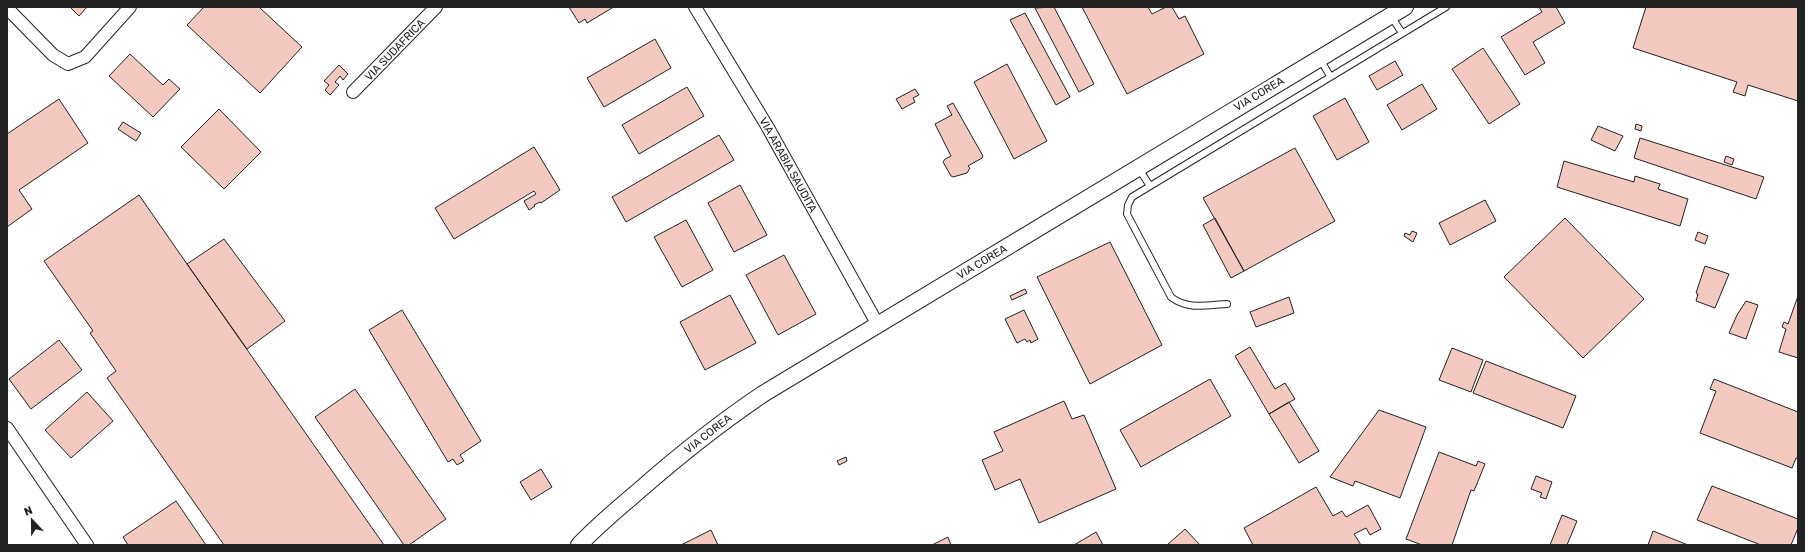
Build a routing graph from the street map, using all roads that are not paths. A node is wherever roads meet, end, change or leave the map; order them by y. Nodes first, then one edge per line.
1 (130, 7) edge
2 (436, 7) edge
3 (695, 7) edge
4 (1405, 7) edge
5 (1446, 7) edge
6 (7, 8) edge
7 (1391, 16) junction
8 (1402, 33) junction
9 (1319, 58) junction
10 (1330, 76) junction
11 (354, 92) dead end
12 (1138, 167) junction
13 (1150, 186) junction
14 (1227, 304) dead end
15 (878, 325) junction
16 (7, 428) edge
17 (87, 545) edge
18 (579, 545) edge

1 - 6 street
2 - 11 street, VIA SUDAFRICA
3 - 15 street, VIA ARABIA SAUDITA
4 - 7 street, VIA COREA
5 - 8 lane
7 - 8 lane
7 - 9 street, VIA COREA
8 - 10 lane
9 - 10 lane
9 - 12 street, VIA COREA
10 - 13 lane
12 - 13 lane
12 - 15 street, VIA COREA
13 - 14 lane
15 - 18 street, VIA COREA
16 - 17 street

